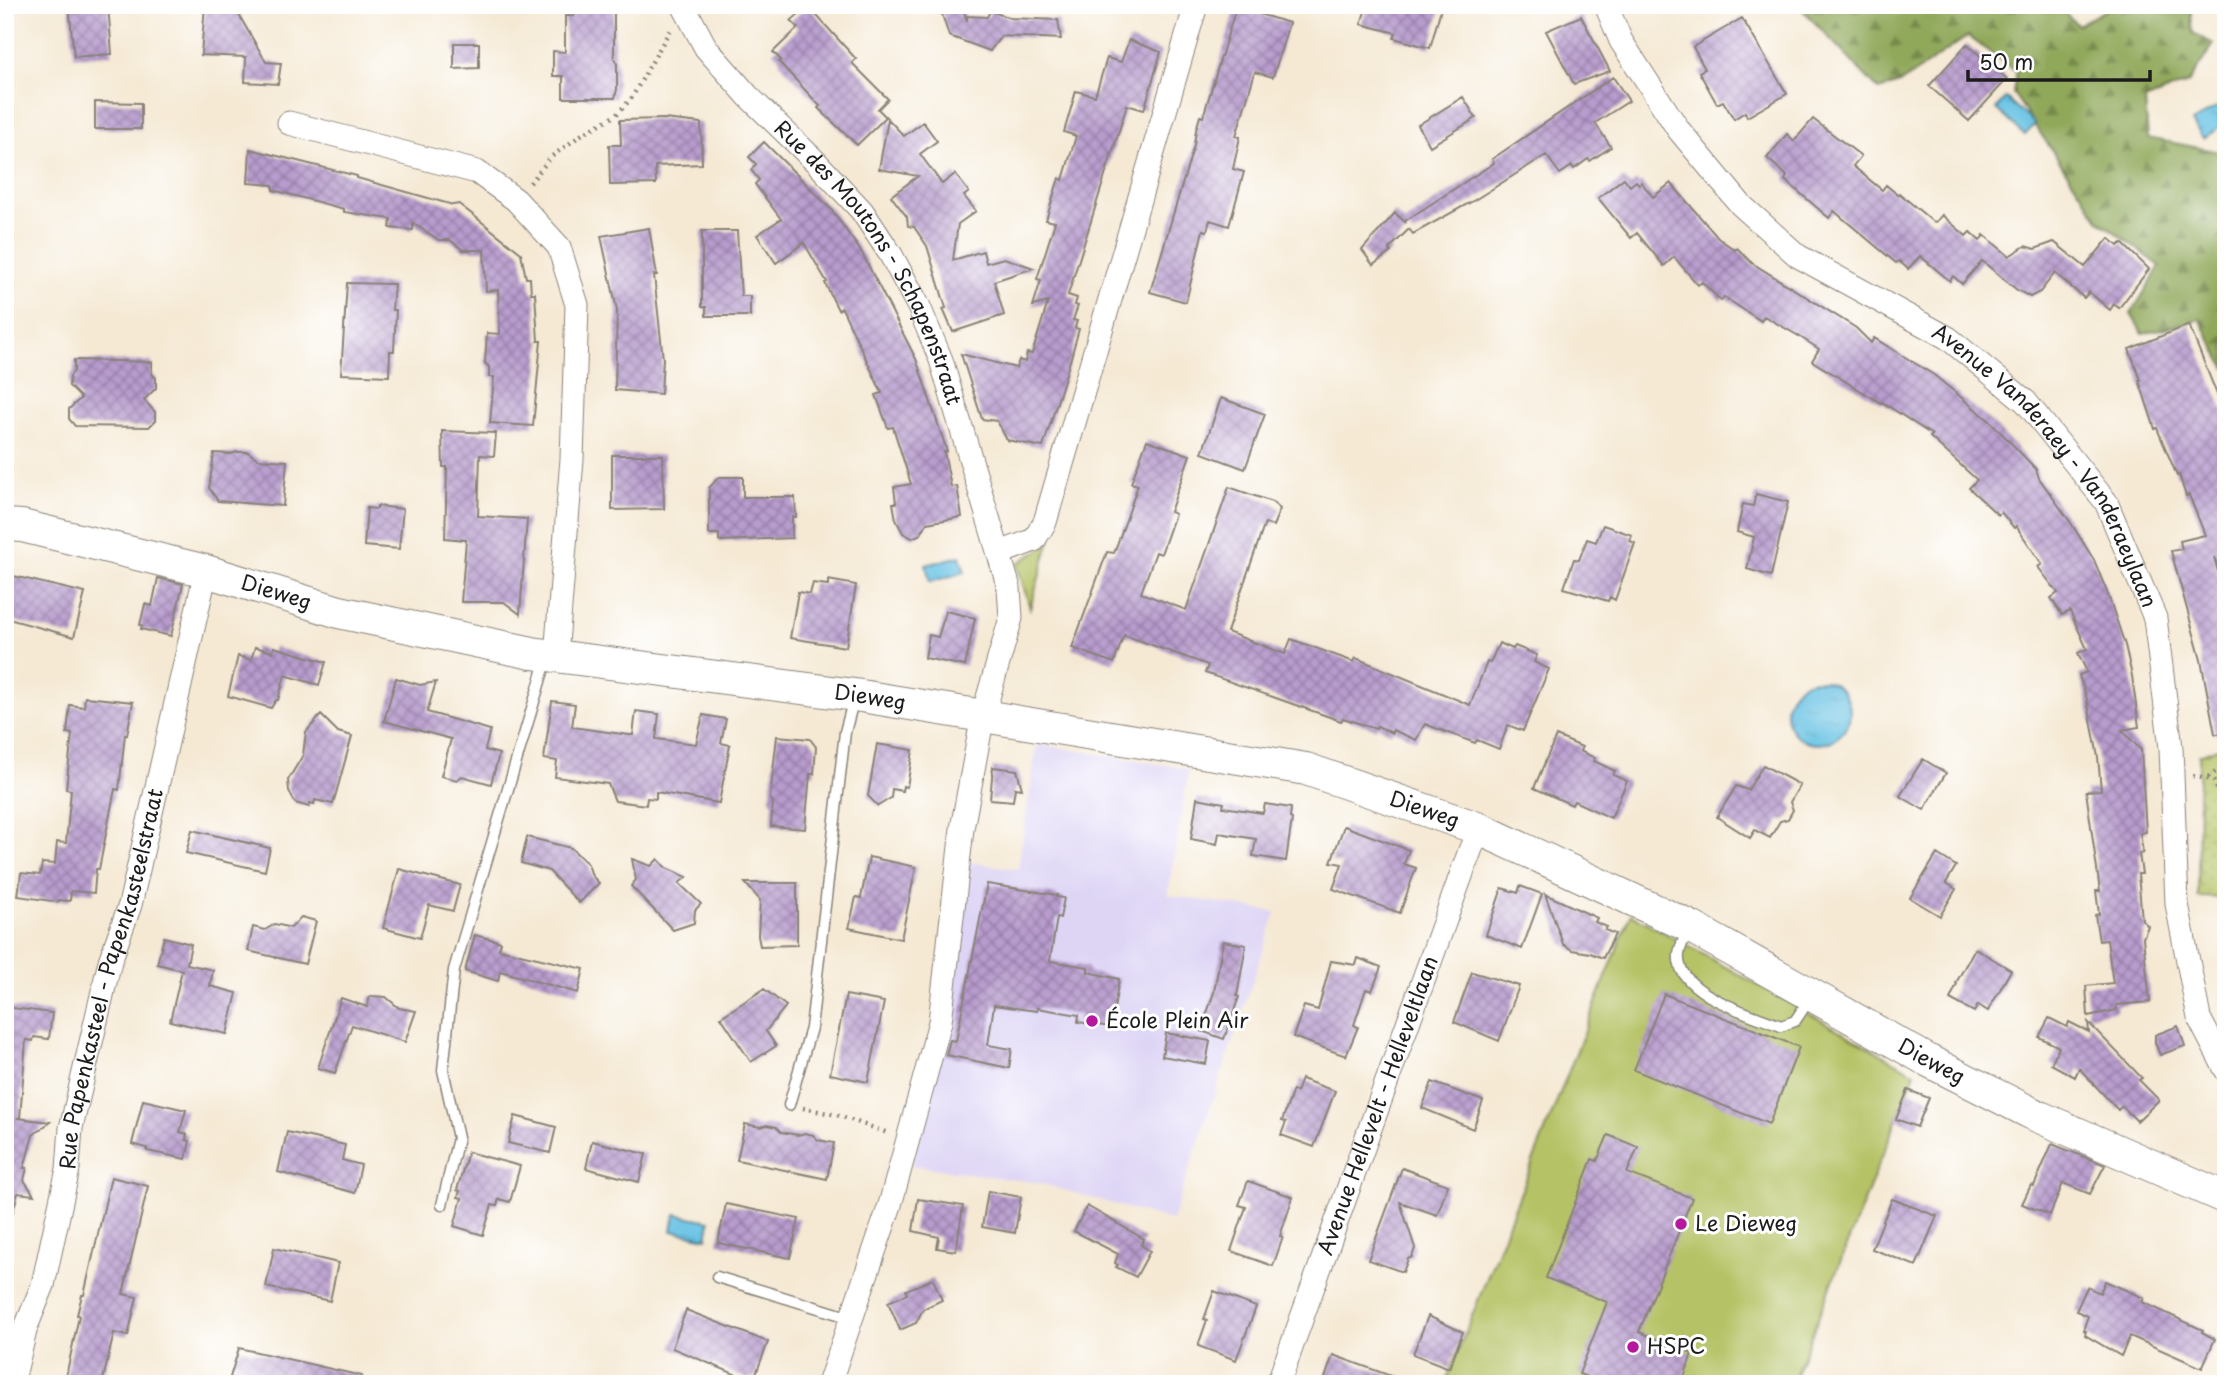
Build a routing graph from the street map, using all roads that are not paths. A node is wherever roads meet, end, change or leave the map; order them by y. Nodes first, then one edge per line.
1 (683, 5) edge
2 (1196, 5) edge
3 (1606, 5) edge
4 (289, 122) dead end
5 (5, 525) edge
6 (1000, 553) junction
7 (206, 571) junction
8 (552, 655) junction
9 (855, 695) junction
10 (984, 715) junction
11 (1480, 829) junction
12 (1691, 927) junction
13 (1813, 995) junction
14 (2226, 1070) edge
15 (789, 1105) road end
16 (2226, 1198) edge
17 (442, 1205) dead end
18 (717, 1277) dead end
19 (851, 1318) junction
20 (12, 1384) edge
21 (829, 1384) edge
22 (1278, 1384) edge

1 - 6 street, Rue des Moutons - Schapenstraat
2 - 6 street
3 - 14 street, Avenue Vanderaey - Vanderaeylaan
4 - 8 street
5 - 7 street, Dieweg
6 - 10 street, Rue des Moutons - Schapenstraat
7 - 8 street, Dieweg
7 - 20 street, Rue Papenkasteel - Papenkasteelstraat
8 - 9 street, Dieweg
8 - 17 lane
9 - 10 street, Dieweg
9 - 15 lane
10 - 11 street, Dieweg
10 - 19 street, Rue des Moutons - Schapenstraat
11 - 12 street, Dieweg
11 - 22 street, Avenue Hellevelt - Helleveltlaan
12 - 13 street, Dieweg
12 - 13 lane
13 - 16 street, Dieweg
18 - 19 lane
19 - 21 street, Rue des Moutons - Schapenstraat

